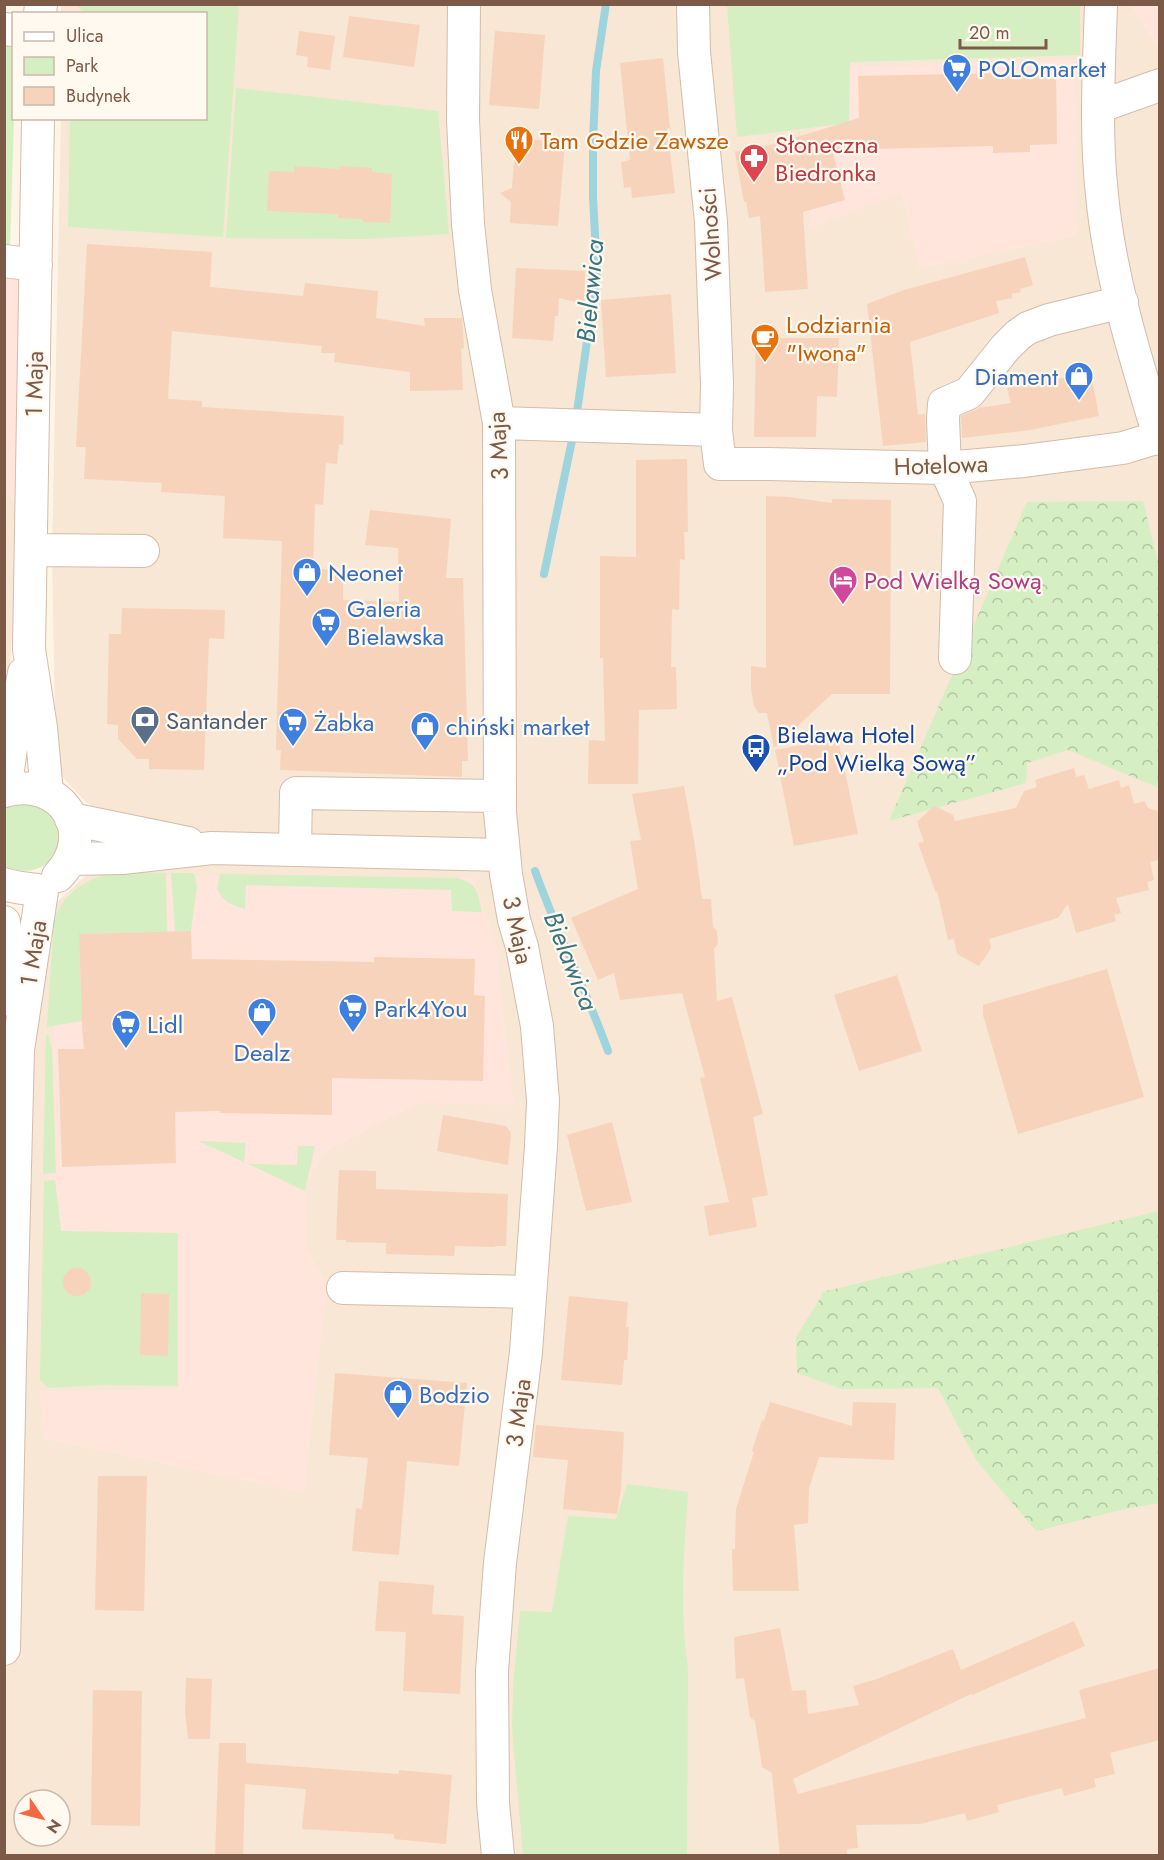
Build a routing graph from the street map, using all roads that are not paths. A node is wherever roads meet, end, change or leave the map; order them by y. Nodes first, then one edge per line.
1 (464, 4) edge
2 (693, 4) edge
3 (1101, 4) edge
4 (1160, 85) edge
5 (1098, 107) junction
6 (39, 120) edge
7 (4, 261) edge
8 (36, 265) junction
9 (1122, 302) junction
10 (499, 423) junction
11 (716, 430) junction
12 (1159, 438) edge
13 (720, 464) joint
14 (945, 468) junction
15 (31, 550) junction
16 (143, 551) dead end
17 (29, 649) junction
18 (955, 658) dead end
19 (5, 791) edge
20 (47, 793) junction
21 (499, 796) junction
22 (71, 819) junction
23 (212, 848) junction
24 (295, 849) junction
25 (503, 855) junction
26 (70, 859) junction
27 (4, 884) edge
28 (42, 891) junction
29 (4, 922) edge
30 (18, 1050) junction
31 (343, 1288) dead end
32 (530, 1292) junction
33 (6, 1542) edge
34 (4, 1649) edge
35 (498, 1856) edge

1 - 10 street, 3 Maja
2 - 11 street, Wolności
3 - 5 street
4 - 5 street
5 - 9 street
6 - 8 street, 1 Maja
7 - 8 street
8 - 15 street, 1 Maja
9 - 12 street
9 - 14 street
10 - 11 street
10 - 21 street, 3 Maja
11 - 13 street, Wolności
12 - 14 street, Hotelowa
13 - 14 street, Hotelowa
14 - 18 street
15 - 16 street
15 - 17 street, 1 Maja
17 - 19 street, 1 Maja
17 - 20 street, 1 Maja
19 - 20 street
20 - 22 street
21 - 24 street
21 - 25 street, 3 Maja
22 - 23 street
22 - 26 street
23 - 24 street
23 - 26 street
24 - 25 street
25 - 32 street, 3 Maja
26 - 28 street
27 - 28 street
28 - 30 street, 1 Maja
29 - 30 street, 1 Maja
30 - 33 street, 1 Maja
31 - 32 street
32 - 35 street, 3 Maja
33 - 34 street, 1 Maja

